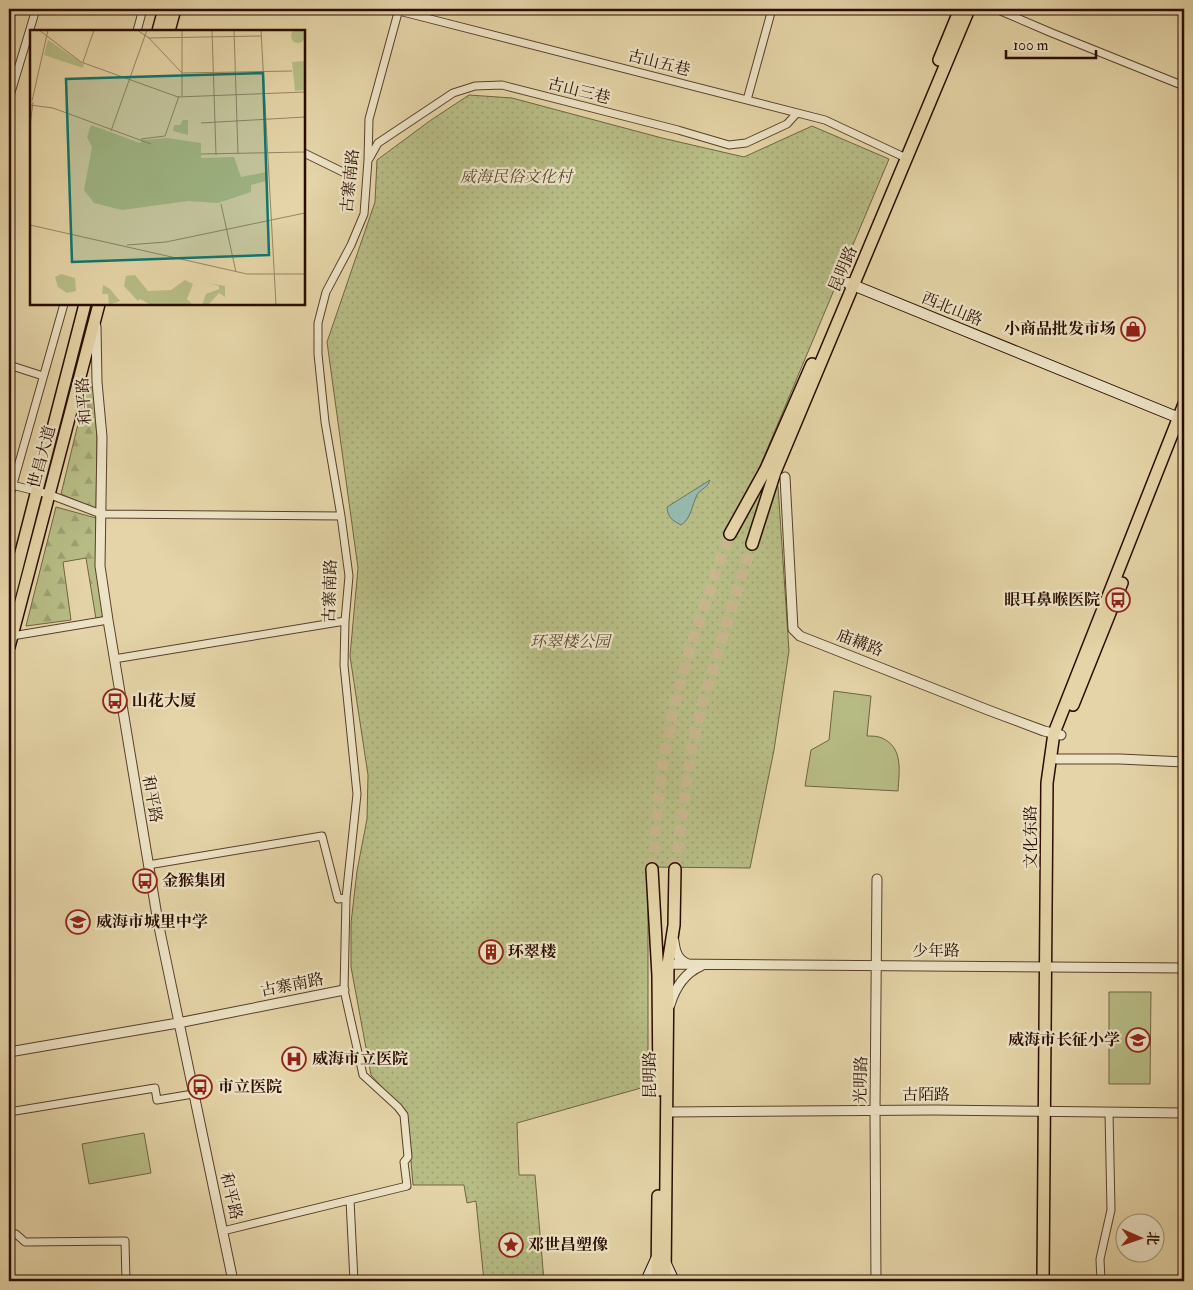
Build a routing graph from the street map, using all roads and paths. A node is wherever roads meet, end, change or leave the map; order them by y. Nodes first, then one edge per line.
1 (36, 9) edge
2 (143, 9) edge
3 (164, 9) edge
4 (175, 9) edge
5 (772, 9) edge
6 (960, 9) edge
7 (969, 9) edge
8 (996, 9) edge
9 (399, 10) edge
10 (137, 30) edge
11 (158, 30) edge
12 (170, 30) edge
13 (1184, 86) edge
14 (9, 99) edge
15 (747, 100) junction
16 (797, 113) junction
17 (305, 153) edge
18 (903, 157) junction
19 (368, 160) junction
20 (349, 175) dead end
21 (851, 284) junction
22 (64, 305) edge
23 (99, 305) edge
24 (84, 308) edge
25 (96, 316) junction
26 (9, 365) edge
27 (43, 376) junction
28 (1184, 404) edge
29 (1182, 421) edge
30 (785, 477) dead end
31 (12, 485) junction
32 (36, 491) junction
33 (48, 494) junction
34 (9, 498) edge
35 (101, 514) junction
36 (341, 516) junction
37 (730, 534) tunnel mouth
38 (752, 544) tunnel mouth
39 (9, 599) edge
40 (108, 620) junction
41 (345, 621) junction
42 (10, 642) edge
43 (114, 659) junction
44 (1058, 734) junction
45 (1057, 760) junction
46 (1184, 762) edge
47 (148, 865) junction
48 (652, 869) tunnel mouth
49 (675, 869) tunnel mouth
50 (877, 879) dead end
51 (346, 898) junction
52 (655, 922) junction
53 (674, 925) junction
54 (668, 964) junction
55 (688, 964) junction
56 (706, 964) junction
57 (877, 966) junction
58 (1049, 967) junction
59 (1184, 968) edge
60 (658, 976) junction
61 (344, 990) junction
62 (667, 1014) junction
63 (178, 1023) junction
64 (9, 1052) edge
65 (193, 1094) junction
66 (875, 1110) junction
67 (1047, 1111) junction
68 (9, 1112) edge
69 (667, 1112) junction
70 (1109, 1112) junction
71 (1184, 1113) edge
72 (350, 1200) junction
73 (223, 1231) junction
74 (9, 1234) edge
75 (662, 1259) junction
76 (126, 1281) edge
77 (233, 1281) edge
78 (354, 1281) edge
79 (646, 1281) edge
80 (657, 1281) edge
81 (665, 1281) edge
82 (674, 1281) edge
83 (876, 1281) edge
84 (1043, 1281) edge
85 (1050, 1281) edge
86 (1101, 1281) edge

1 - 14 street
2 - 10 street
3 - 11 main road
4 - 12 main road
5 - 15 street
6 - 18 main road, 昆明路
7 - 18 main road, 昆明路
8 - 13 street
9 - 15 street, 古山五巷
9 - 19 street, 古寨南路
15 - 16 street, 古山五巷
16 - 18 street, 古山五巷
16 - 19 street, 古山三巷
17 - 20 street
18 - 21 main road, 昆明路
19 - 36 street, 古寨南路
21 - 29 main road, 西北山路
21 - 37 main road, 昆明路
21 - 38 main road, 昆明路
22 - 27 street
23 - 25 main road, 世昌大道
24 - 25 street
24 - 32 main road, 世昌大道
25 - 33 main road, 世昌大道
25 - 35 street, 和平路
26 - 27 street
27 - 31 street
28 - 29 main road, 文化东路
29 - 44 main road, 文化东路
30 - 44 street, 庙耩路
31 - 32 street
31 - 34 street
32 - 33 street
32 - 39 main road, 世昌大道
33 - 35 street
33 - 42 main road, 世昌大道
35 - 36 street
35 - 40 street, 和平路
36 - 41 street, 古寨南路
40 - 42 street
40 - 43 street, 和平路
41 - 43 street
41 - 51 street, 古寨南路
43 - 47 street, 和平路
44 - 45 main road
44 - 58 main road, 文化东路
45 - 46 street
45 - 58 main road
47 - 51 street
47 - 63 street, 和平路
48 - 52 main road, 昆明路
49 - 53 main road, 昆明路
50 - 57 street, 光明路
51 - 61 street, 古寨南路
52 - 53 main road
52 - 60 main road, 昆明路
53 - 54 main road, 昆明路
53 - 55 street
54 - 55 street, 少年路
54 - 60 street
54 - 62 main road, 昆明路
55 - 56 street, 少年路
56 - 57 street, 少年路
56 - 62 street
57 - 58 street, 少年路
57 - 66 street, 光明路
58 - 59 street, 少年路
58 - 67 main road, 文化东路
60 - 75 main road, 昆明路
61 - 63 street, 古寨南路
61 - 72 street
62 - 69 main road, 昆明路
63 - 64 street, 古寨南路
63 - 65 street, 和平路
65 - 68 street
65 - 73 street, 和平路
66 - 67 street, 古陌路
66 - 69 street, 古陌路
66 - 83 street, 光明路
67 - 70 street, 古陌路
67 - 84 main road, 文化东路
67 - 85 main road
69 - 75 main road, 昆明路
70 - 71 street, 古陌路
70 - 86 street
72 - 73 street
72 - 78 street
73 - 77 street, 和平路
74 - 76 street
75 - 79 main road
75 - 80 main road, 昆明路
75 - 81 main road, 昆明路
75 - 82 main road

